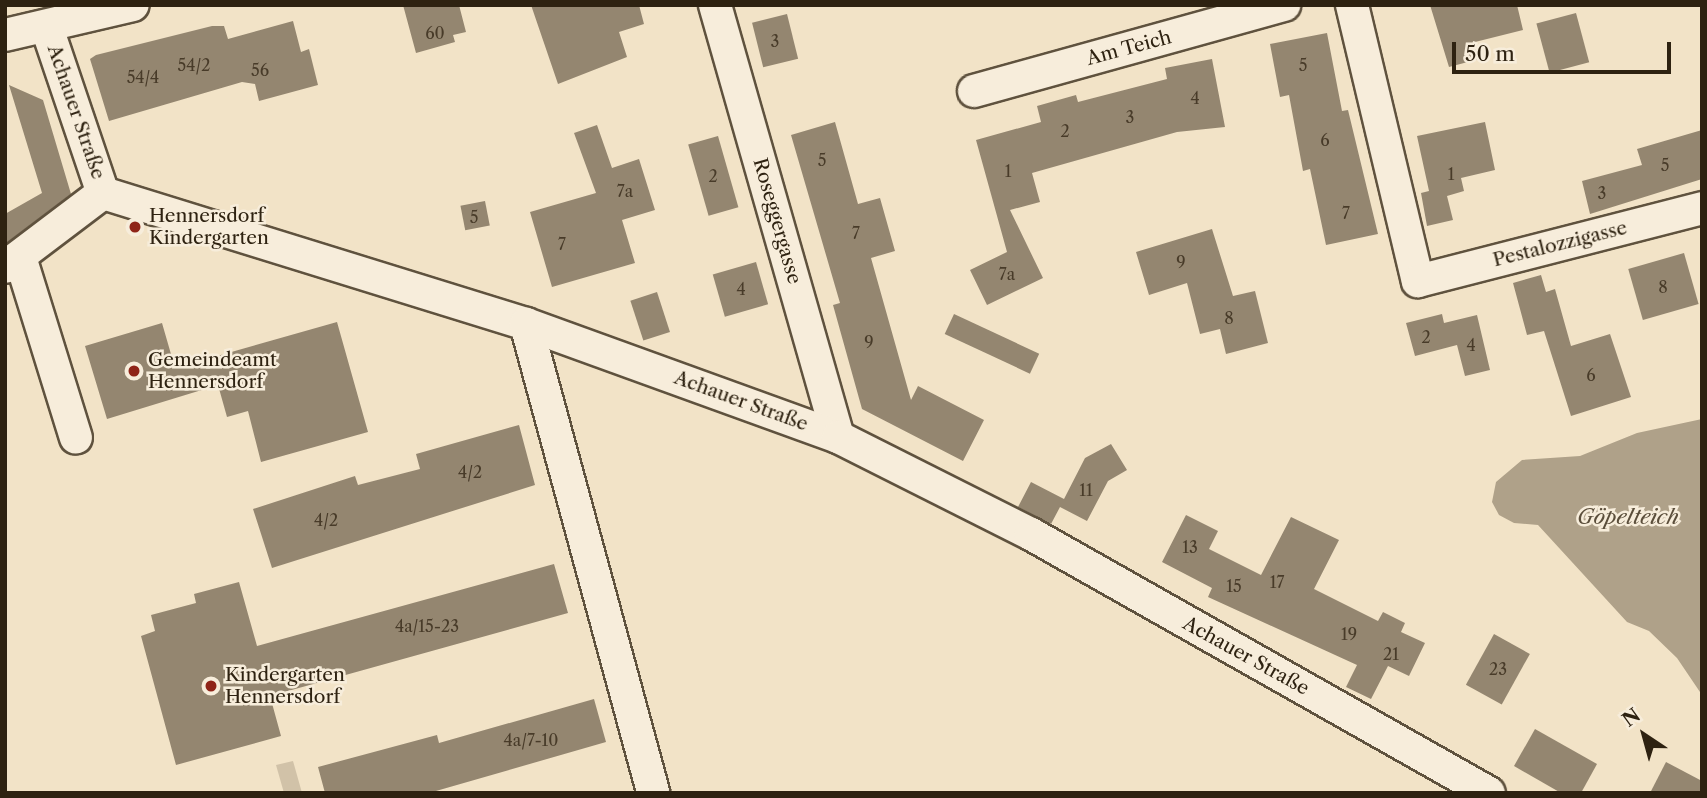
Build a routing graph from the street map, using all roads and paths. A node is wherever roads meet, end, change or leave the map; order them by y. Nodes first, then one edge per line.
1 (133, 5) edge
2 (715, 5) edge
3 (1284, 5) edge
4 (1352, 5) edge
5 (47, 28) junction
6 (5, 35) edge
7 (974, 91) dead end
8 (103, 193) junction
9 (1702, 208) edge
10 (12, 262) edge
11 (526, 324) junction
12 (838, 437) junction
13 (76, 438) dead end
14 (653, 793) edge
15 (1489, 793) edge

1 - 5 street
2 - 12 street, Roseggergasse
3 - 7 street, Am Teich
4 - 9 street, Pestalozzigasse
5 - 6 street
5 - 8 street, Achauer Straße
8 - 10 street
8 - 11 street, Achauer Straße
10 - 13 street
11 - 12 street, Achauer Straße
11 - 14 street
12 - 15 street, Achauer Straße

